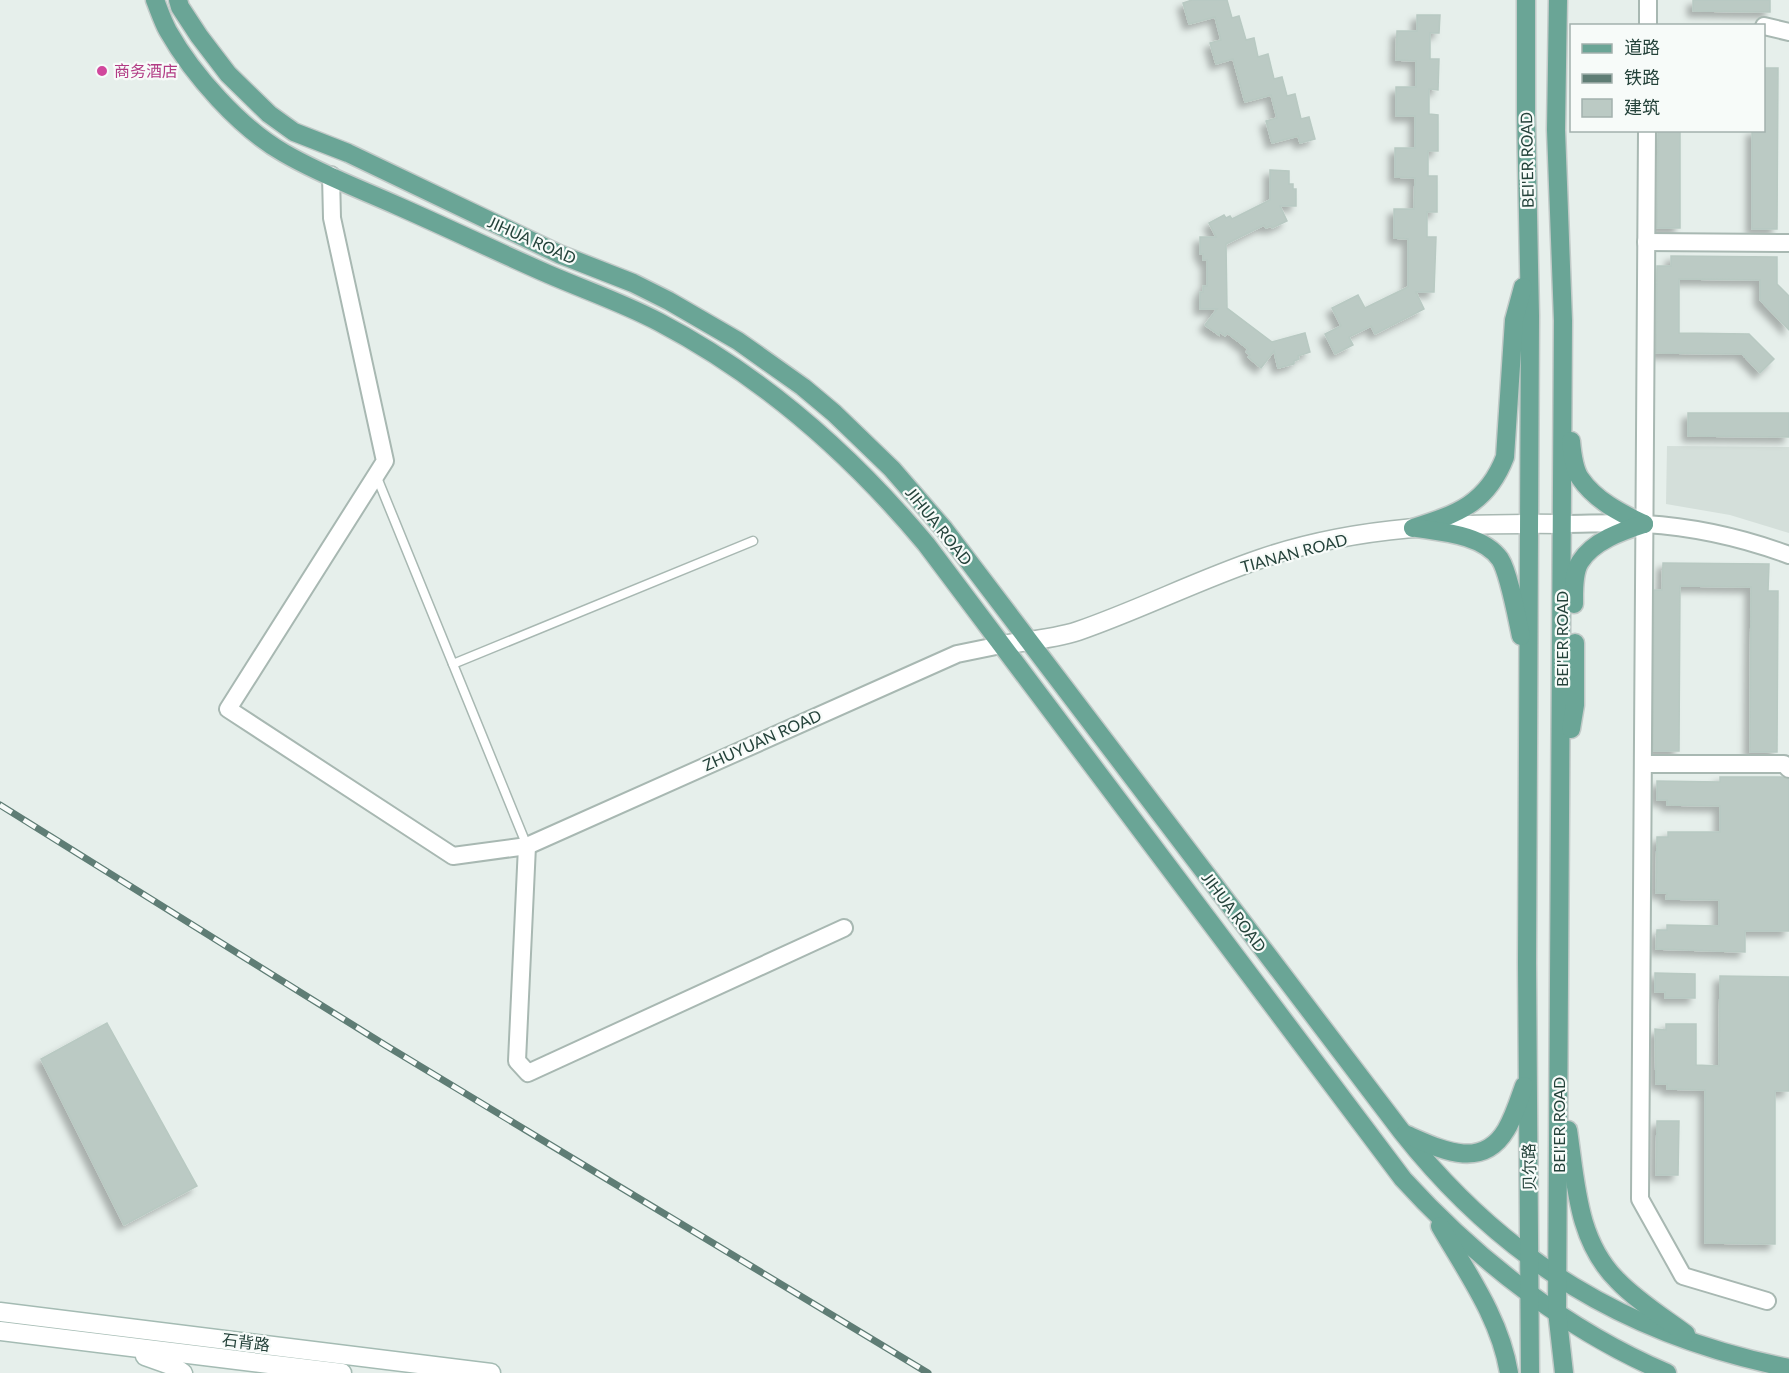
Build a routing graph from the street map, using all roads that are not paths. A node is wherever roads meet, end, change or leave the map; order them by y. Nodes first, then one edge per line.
1 (155, 0) edge
2 (1526, 0) edge
3 (1558, 0) edge
4 (1648, 0) edge
5 (179, 2) edge
6 (1648, 24) edge
7 (1765, 26) edge
8 (1789, 32) edge
9 (1647, 132) edge
10 (332, 175) junction
11 (1646, 242) junction
12 (1789, 243) edge
13 (1529, 265) junction
14 (1563, 377) junction
15 (375, 474) junction
16 (1529, 524) junction
17 (1562, 524) junction
18 (1644, 524) junction
19 (1413, 528) junction
20 (753, 541) dead end
21 (1789, 555) edge
22 (1028, 640) junction
23 (1002, 645) junction
24 (453, 664) junction
25 (1528, 675) junction
26 (1643, 764) junction
27 (1789, 769) edge
28 (1562, 784) junction
29 (527, 846) junction
30 (844, 928) dead end
31 (1528, 1076) junction
32 (1559, 1079) junction
33 (1402, 1132) junction
34 (1428, 1206) junction
35 (1530, 1258) junction
36 (1558, 1278) junction
37 (1530, 1293) junction
38 (1767, 1301) dead end
39 (1557, 1311) junction
40 (0, 1312) edge
41 (0, 1331) edge
42 (226, 1340) junction
43 (107, 1343) junction
44 (250, 1343) junction
45 (1701, 1346) junction
46 (221, 1365) edge
47 (245, 1367) edge
48 (1789, 1368) edge
49 (183, 1373) edge
50 (342, 1373) edge
51 (491, 1373) edge
52 (1509, 1373) edge
53 (1530, 1373) edge
54 (1564, 1373) edge
55 (1666, 1373) edge

1 - 10 main road, JIHUA ROAD
2 - 13 main road, BEI'ER ROAD
3 - 14 main road, BEI'ER ROAD
4 - 6 street
5 - 22 main road, JIHUA ROAD
7 - 8 street
9 - 11 street
10 - 15 street
10 - 23 main road, JIHUA ROAD
11 - 12 street
11 - 18 street
13 - 16 main road, BEI'ER ROAD
13 - 19 main road
14 - 17 main road, BEI'ER ROAD
14 - 18 main road
15 - 24 lane
15 - 29 street, ZHUYUAN ROAD
16 - 17 main road, TIANAN ROAD
16 - 19 main road, TIANAN ROAD
16 - 25 main road, BEI'ER ROAD
17 - 18 street
17 - 28 main road, BEI'ER ROAD
18 - 21 street
18 - 26 street
18 - 28 main road
19 - 22 main road, TIANAN ROAD
19 - 25 main road
20 - 24 lane
22 - 23 main road, TIANAN ROAD
22 - 33 main road, JIHUA ROAD
23 - 29 street, ZHUYUAN ROAD
23 - 34 main road, JIHUA ROAD
24 - 29 lane
25 - 31 main road, BEI'ER ROAD
26 - 27 street
26 - 38 street
28 - 32 main road, BEI'ER ROAD
29 - 30 street
31 - 33 main road
31 - 35 main road, 贝尔路
32 - 36 main road, BEI'ER ROAD
32 - 45 main road
33 - 35 main road, JIHUA ROAD
34 - 37 main road
34 - 52 main road
35 - 36 main road, JIHUA ROAD
35 - 37 main road
36 - 39 main road
36 - 45 main road, JIHUA ROAD
37 - 39 main road
37 - 53 main road
39 - 54 main road
39 - 55 main road
40 - 42 main road, 石背路
41 - 43 main road, 石背路
42 - 44 main road, 石背路
42 - 46 main road
43 - 46 main road, 石背路
43 - 49 main road
44 - 47 main road
44 - 51 main road, 石背路
45 - 48 main road, JIHUA ROAD
46 - 47 main road, 石背路
47 - 50 main road, 石背路

